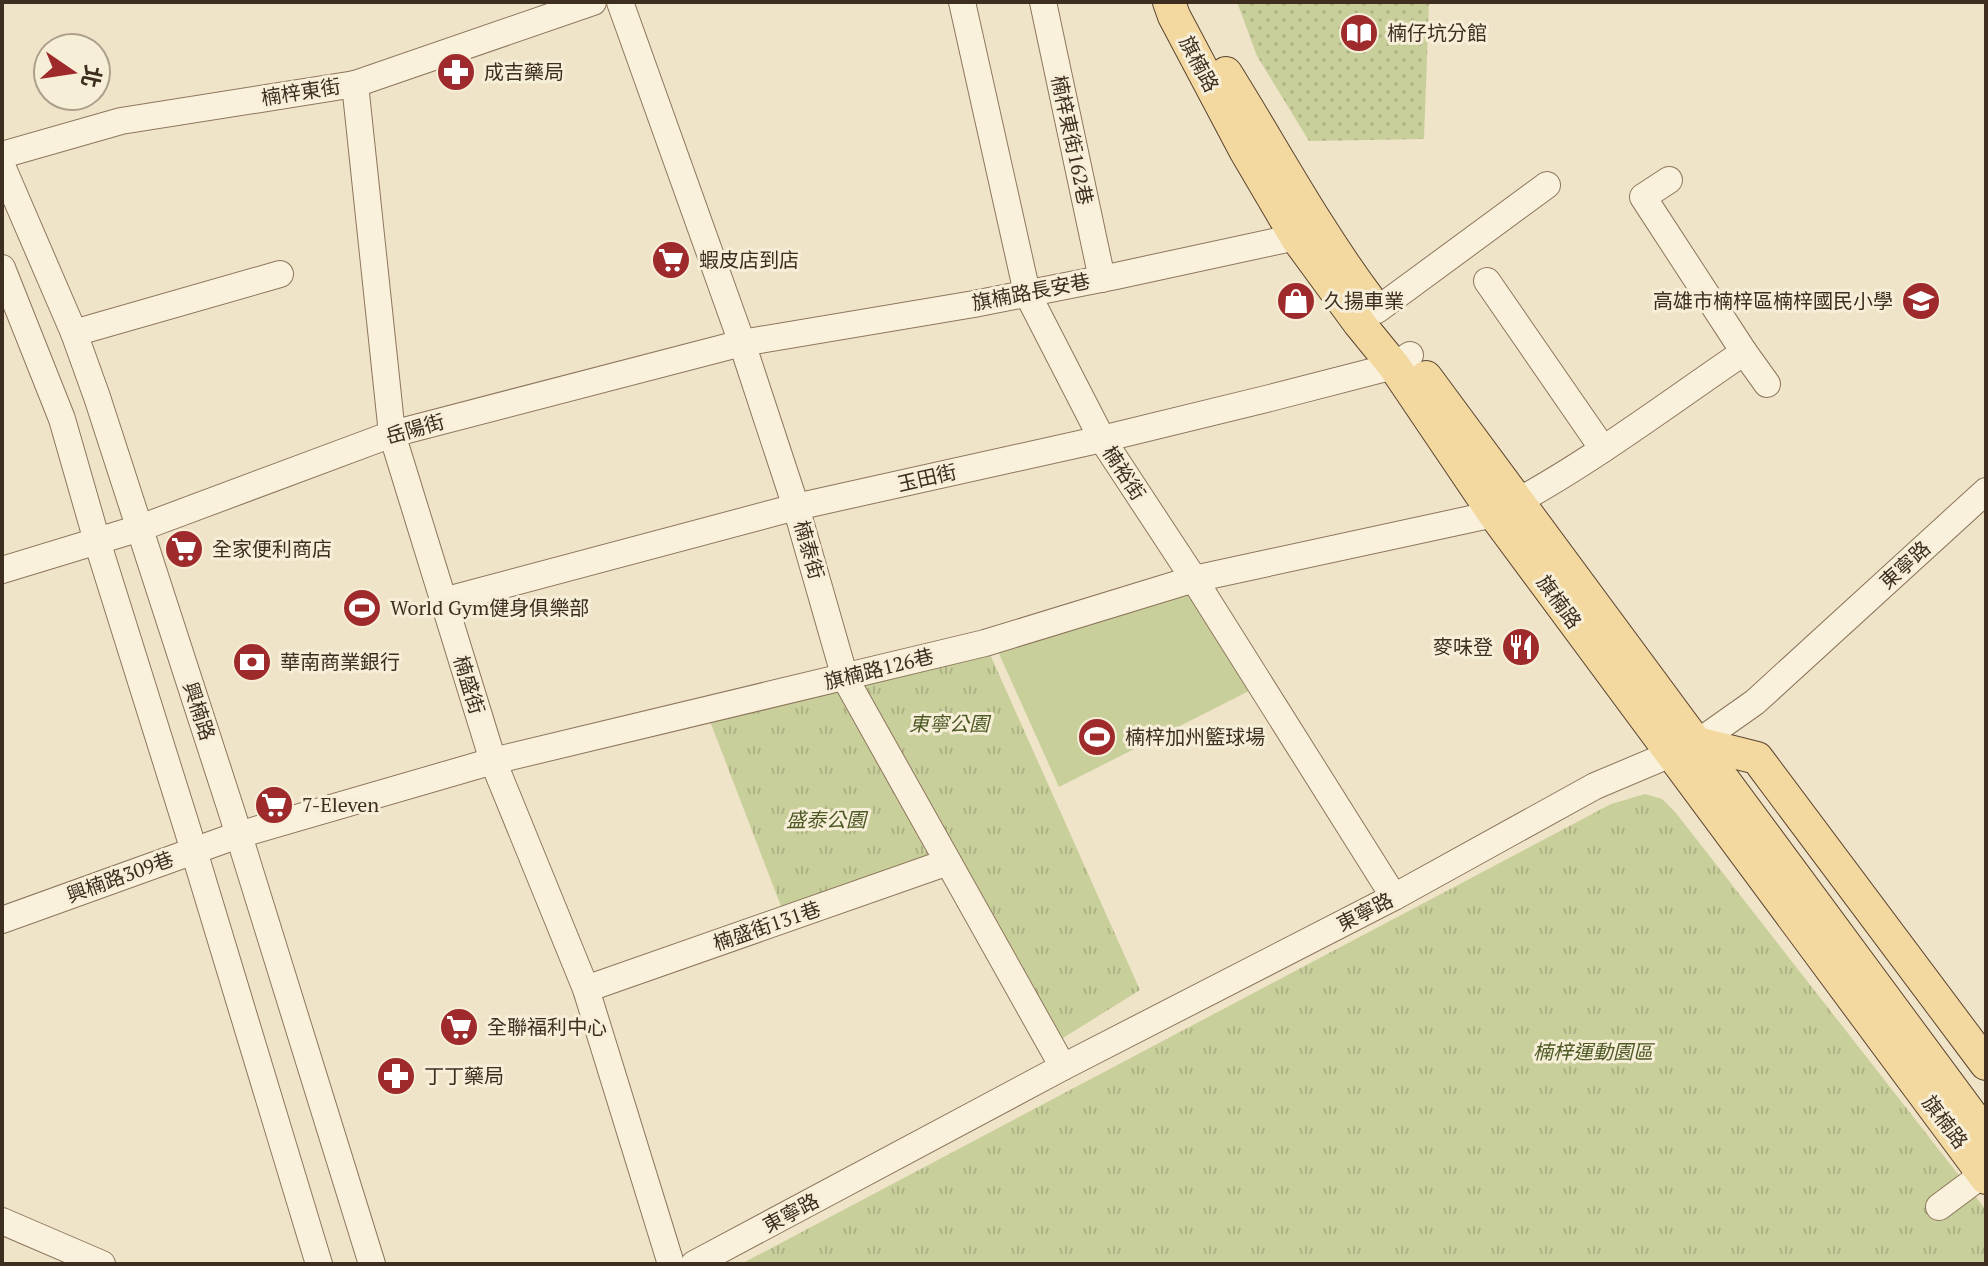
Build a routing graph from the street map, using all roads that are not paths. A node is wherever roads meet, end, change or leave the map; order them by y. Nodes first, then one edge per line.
1 (593, 2) edge
2 (620, 2) edge
3 (962, 2) edge
4 (1043, 2) edge
5 (1169, 2) edge
6 (1192, 2) edge
7 (355, 84) junction
8 (2, 155) edge
9 (2, 166) edge
10 (1669, 180) dead end
11 (1547, 185) dead end
12 (1306, 231) junction
13 (2, 268) edge
14 (280, 274) dead end
15 (1102, 279) junction
16 (1487, 281) dead end
17 (1027, 293) junction
18 (1377, 310) junction
19 (74, 333) junction
20 (742, 343) junction
21 (1744, 352) junction
22 (1402, 361) junction
23 (1767, 384) dead end
24 (392, 434) junction
25 (1102, 439) junction
26 (1603, 449) junction
27 (1986, 491) edge
28 (796, 507) junction
29 (1506, 508) junction
30 (140, 528) junction
31 (97, 541) junction
32 (2, 570) edge
33 (1194, 579) junction
34 (443, 601) junction
35 (845, 678) junction
36 (1684, 748) junction
37 (493, 761) junction
38 (238, 835) junction
39 (193, 850) junction
40 (948, 862) junction
41 (1394, 897) junction
42 (2, 920) edge
43 (586, 989) junction
44 (1986, 1064) edge
45 (1063, 1067) junction
46 (1986, 1135) edge
47 (1985, 1174) edge
48 (1939, 1207) dead end
49 (2, 1221) edge
50 (102, 1264) edge
51 (319, 1264) edge
52 (372, 1264) edge
53 (671, 1264) edge
54 (694, 1264) edge

1 - 7 street, 楠梓東街
2 - 20 street, 楠泰街
3 - 17 street, 楠裕街
4 - 15 street, 楠梓東街162巷
5 - 12 main road, 旗楠路
6 - 12 main road, 旗楠路
7 - 8 street, 楠梓東街
7 - 24 street, 楠盛街
9 - 19 street, 興楠路
10 - 21 street
11 - 18 street
12 - 15 street, 旗楠路長安巷
12 - 18 main road, 旗楠路
12 - 22 main road, 旗楠路
13 - 31 street
14 - 19 street
15 - 17 street, 旗楠路長安巷
16 - 26 street
17 - 20 street, 旗楠路長安巷
17 - 25 street, 楠裕街
18 - 22 main road, 旗楠路
19 - 30 street, 興楠路
20 - 24 street, 岳陽街
20 - 28 street, 楠泰街
21 - 23 street
21 - 26 street, 旗楠路126巷
22 - 25 street, 玉田街
22 - 29 main road, 旗楠路
24 - 30 street, 岳陽街
24 - 34 street, 楠盛街
25 - 28 street, 玉田街
25 - 33 street, 楠裕街
26 - 29 street, 旗楠路126巷
27 - 36 street, 東寧路
28 - 34 street, 玉田街
28 - 35 street, 楠泰街
29 - 33 street, 旗楠路126巷
29 - 36 main road, 旗楠路
30 - 31 street, 岳陽街
30 - 38 street, 興楠路
31 - 32 street, 岳陽街
31 - 39 street
33 - 35 street, 旗楠路126巷
33 - 41 street, 楠裕街
34 - 37 street, 楠盛街
35 - 37 street, 旗楠路126巷
35 - 40 street, 楠泰街
36 - 41 street, 東寧路
36 - 44 main road
36 - 46 main road, 旗楠路
36 - 47 main road, 旗楠路
37 - 38 street, 旗楠路126巷
37 - 43 street, 楠盛街
38 - 39 street, 興楠路309巷
38 - 52 street, 興楠路
39 - 42 street, 興楠路309巷
39 - 51 street
40 - 43 street, 楠盛街131巷
40 - 45 street, 楠泰街
41 - 45 street, 東寧路
43 - 53 street, 楠盛街
45 - 54 street, 東寧路
47 - 48 street
49 - 50 street

